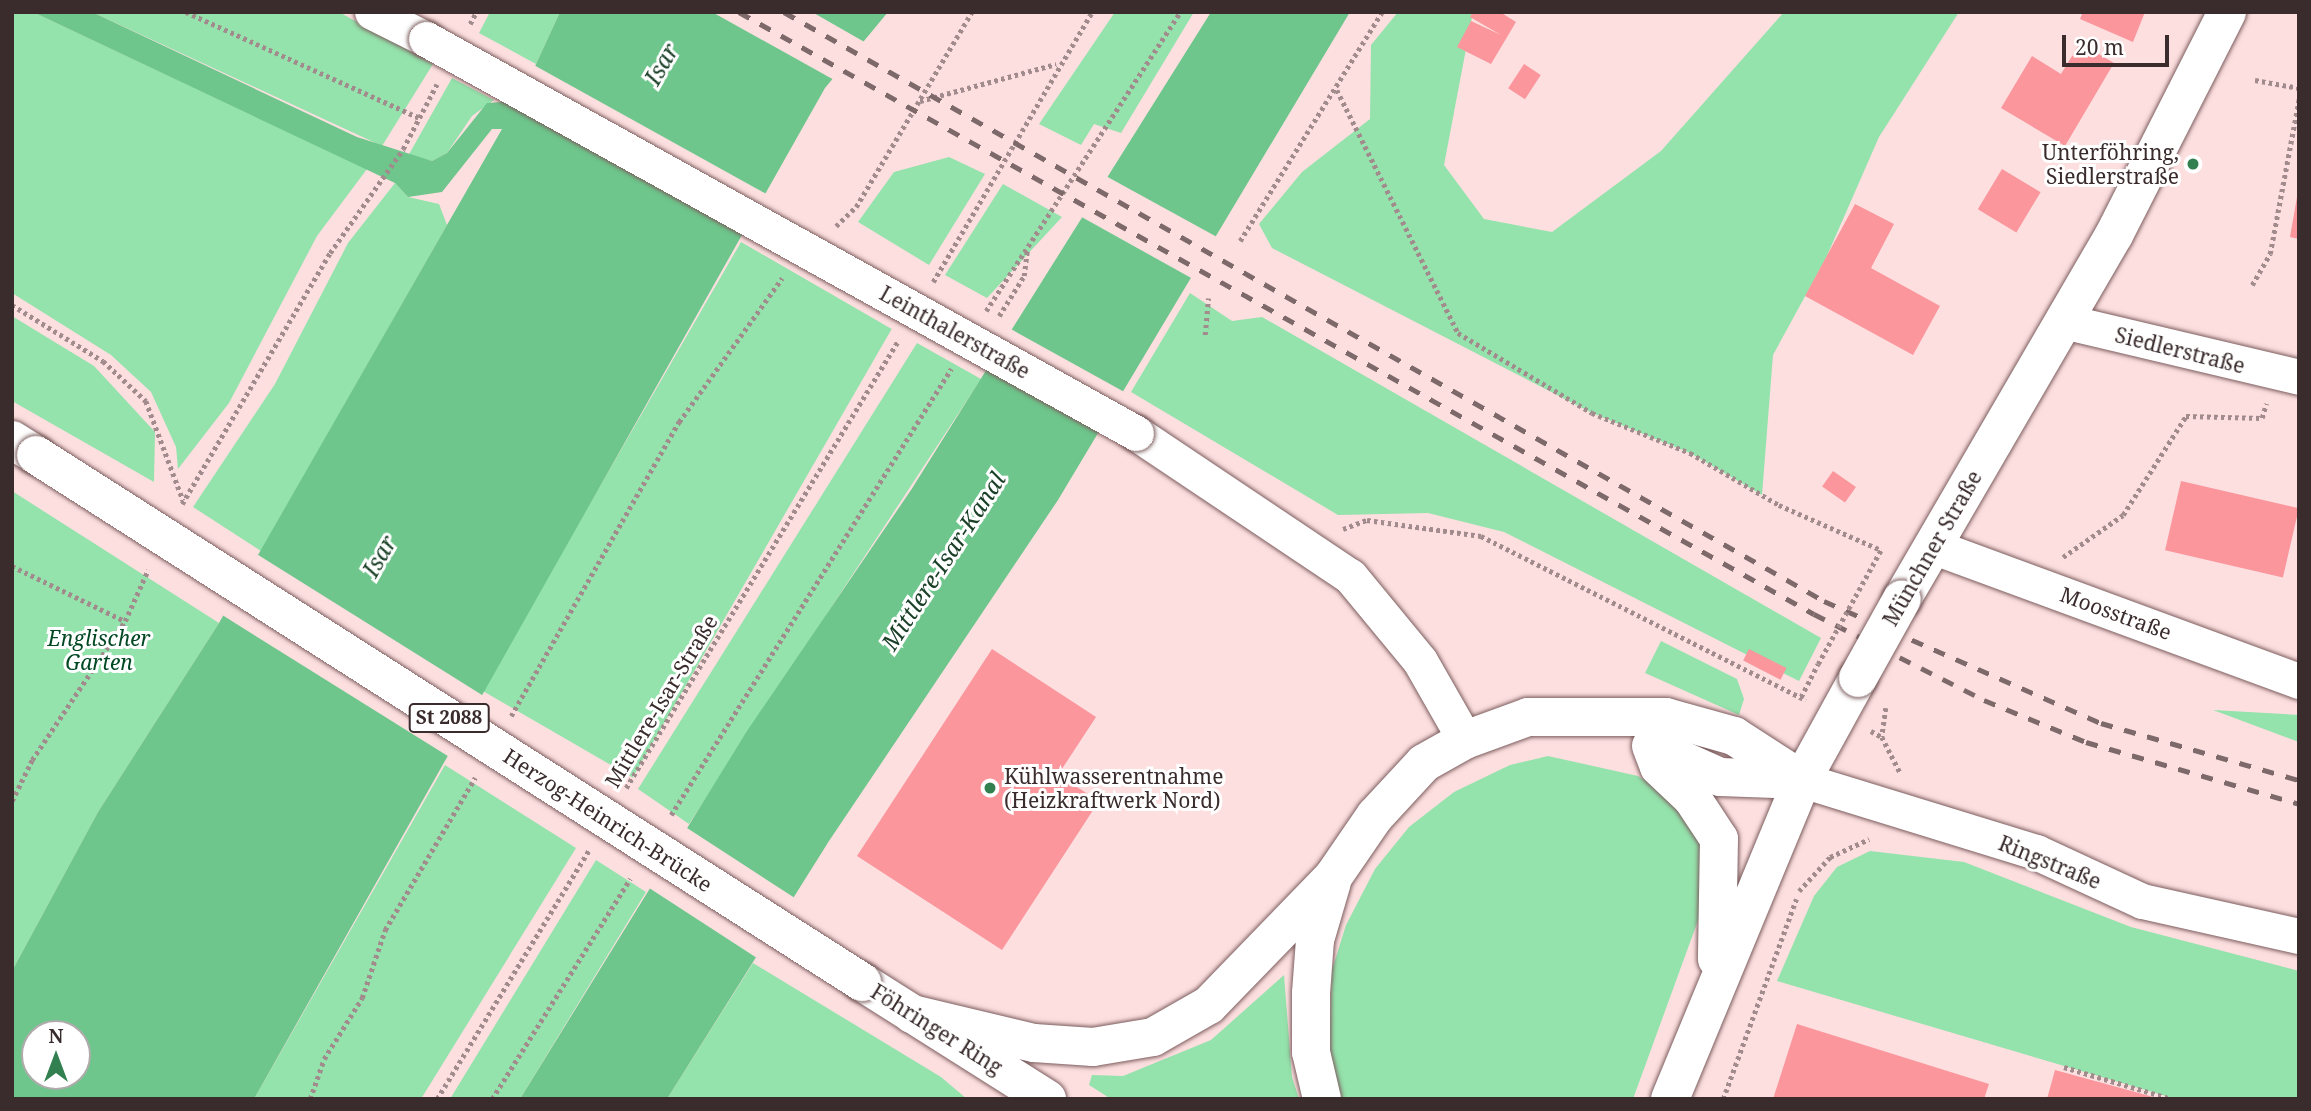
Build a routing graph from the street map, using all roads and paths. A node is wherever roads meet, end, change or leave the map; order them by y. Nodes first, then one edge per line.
1 (186, 12) edge
2 (372, 12) edge
3 (972, 12) edge
4 (1093, 12) edge
5 (1180, 12) edge
6 (1382, 12) edge
7 (2227, 12) edge
8 (1056, 64) junction
9 (2255, 79) dead end
10 (2299, 88) edge
11 (1337, 90) junction
12 (2299, 99) edge
13 (920, 102) junction
14 (420, 118) dead end
15 (403, 149) dead end
16 (827, 235) dead end
17 (1240, 241) dead end
18 (1027, 249) junction
19 (788, 272) dead end
20 (931, 285) dead end
21 (2252, 285) dead end
22 (1208, 298) dead end
23 (12, 305) edge
24 (981, 320) dead end
25 (2063, 321) junction
26 (992, 329) dead end
27 (904, 332) dead end
28 (1205, 335) dead end
29 (956, 362) dead end
30 (2286, 375) edge
31 (24, 447) edge
32 (183, 501) junction
33 (178, 511) dead end
34 (1932, 546) junction
35 (1327, 557) junction
36 (150, 564) dead end
37 (12, 566) edge
38 (2029, 581) junction
39 (125, 621) junction
40 (2299, 681) edge
41 (1872, 689) junction
42 (1801, 696) junction
43 (1836, 714) junction
44 (1601, 717) junction
45 (508, 720) dead end
46 (1465, 740) junction
47 (1651, 746) junction
48 (481, 767) dead end
49 (1802, 780) junction
50 (624, 792) dead end
51 (12, 802) edge
52 (1884, 805) junction
53 (666, 823) dead end
54 (595, 839) dead end
55 (636, 870) dead end
56 (1334, 877) junction
57 (2299, 936) edge
58 (1717, 975) junction
59 (862, 982) joint
60 (912, 1014) junction
61 (976, 1054) junction
62 (2064, 1067) dead end
63 (310, 1099) edge
64 (437, 1099) edge
65 (492, 1099) edge
66 (1014, 1099) edge
67 (1047, 1099) edge
68 (1322, 1099) edge
69 (1670, 1099) edge
70 (1723, 1099) edge
71 (2172, 1099) edge

1 - 14 path
2 - 35 street, Leinthalerstraße, bridge
3 - 13 path
4 - 8 path
5 - 18 path
6 - 11 path
7 - 25 main road, Münchner Straße
8 - 13 path
8 - 20 path
9 - 10 path
11 - 17 path
11 - 42 path, bridge
12 - 21 path
13 - 16 path
15 - 32 path
18 - 24 path
18 - 26 path
19 - 45 path
22 - 28 path
23 - 32 path
25 - 30 street, Siedlerstraße
25 - 34 main road, Münchner Straße
27 - 50 path, Mittlere-Isar-Straße
29 - 53 path
30 - 38 path
31 - 59 main road, Herzog-Heinrich-Brücke / St 2088, bridge
32 - 33 path
34 - 38 street, Moosstraße
34 - 41 main road, Münchner Straße, bridge
35 - 42 path
35 - 46 street, Leinthalerstraße
36 - 39 path
37 - 39 path
38 - 40 street, Moosstraße
39 - 51 path
41 - 43 main road, Münchner Straße
41 - 52 path
42 - 43 path
43 - 49 main road, Münchner Straße
44 - 46 main road
44 - 47 main road
44 - 49 main road
46 - 56 main road
47 - 49 main road
47 - 58 main road
48 - 63 path
49 - 52 street, Ringstraße
49 - 58 main road, Münchner Straße
52 - 57 street, Ringstraße
52 - 70 path
54 - 64 path
55 - 65 path
56 - 60 main road
56 - 68 main road
58 - 69 main road, Münchner Straße
59 - 60 main road, Föhringer Ring / St 2088
60 - 61 main road, Föhringer Ring / St 2088
61 - 66 main road
61 - 67 main road, Föhringer Ring / St 2088
62 - 71 path

